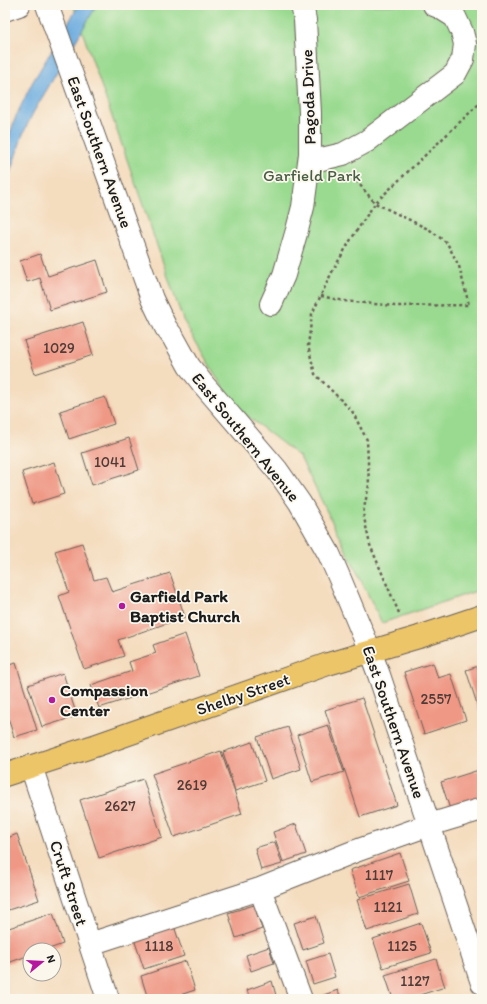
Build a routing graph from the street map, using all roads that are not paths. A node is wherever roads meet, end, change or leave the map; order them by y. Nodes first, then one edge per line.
1 (19, 5) edge
2 (302, 5) edge
3 (434, 5) edge
4 (5, 10) edge
5 (50, 13) edge
6 (309, 162) junction
7 (271, 304) dead end
8 (482, 616) edge
9 (370, 651) junction
10 (30, 766) junction
11 (5, 775) edge
12 (482, 809) edge
13 (429, 825) junction
14 (260, 889) junction
15 (90, 944) junction
16 (482, 983) edge
17 (108, 999) edge
18 (301, 999) edge

1 - 4 street
2 - 6 street, Pagoda Drive
3 - 6 street
5 - 9 street, East Southern Avenue
6 - 7 street, Pagoda Drive
8 - 9 main road, Shelby Street
9 - 10 main road, Shelby Street
9 - 13 street, East Southern Avenue
10 - 11 main road, Shelby Street
10 - 15 street, Cruft Street
12 - 13 street
13 - 14 street
13 - 16 street, East Southern Avenue
14 - 15 street
14 - 18 street
15 - 17 street, Cruft Street

